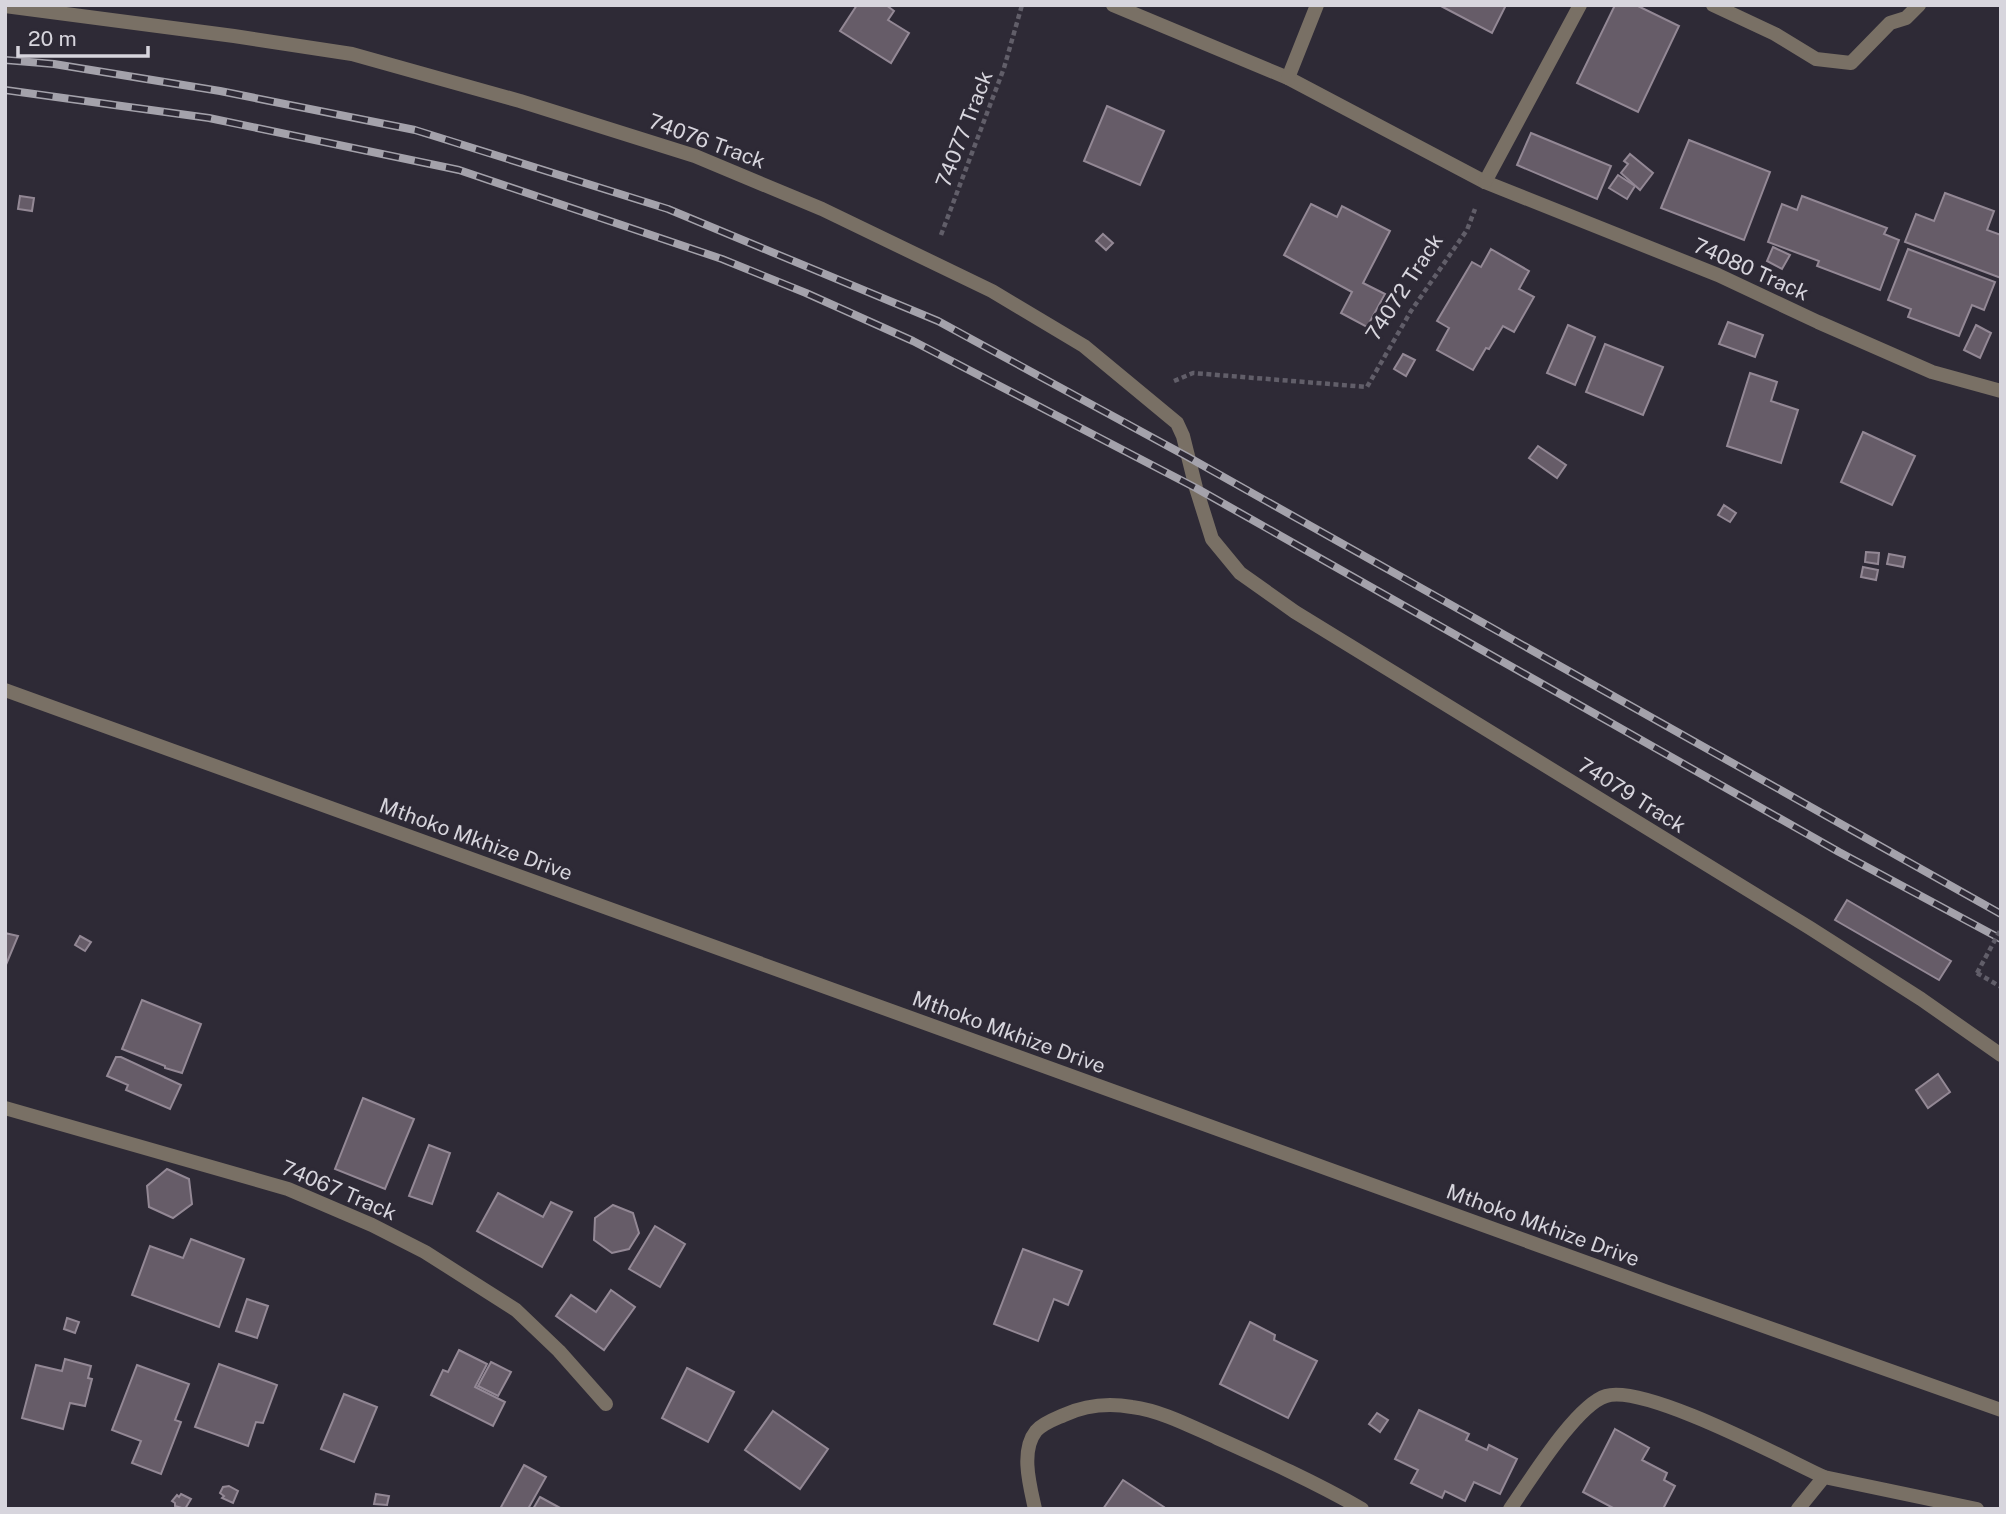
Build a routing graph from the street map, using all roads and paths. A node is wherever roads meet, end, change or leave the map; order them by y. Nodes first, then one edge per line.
1 (1022, 5) edge
2 (1113, 5) edge
3 (1317, 5) edge
4 (1580, 5) edge
5 (1713, 5) edge
6 (1919, 5) edge
7 (5, 6) edge
8 (1288, 78) junction
9 (1485, 182) junction
10 (930, 262) junction
11 (2001, 391) edge
12 (1143, 396) junction
13 (1240, 573) joint
14 (5, 690) edge
15 (2001, 929) edge
16 (2001, 987) edge
17 (2001, 1055) edge
18 (5, 1108) edge
19 (606, 1404) dead end
20 (2001, 1410) edge
21 (1824, 1477) junction
22 (1035, 1509) edge
23 (1362, 1509) edge
24 (1510, 1509) edge
25 (1798, 1509) edge
26 (1977, 1509) edge

1 - 10 path, 74077 Track
2 - 8 street, 74080 Track
3 - 8 street
4 - 9 street
5 - 6 street
7 - 10 street, 74076 Track
8 - 9 street, 74080 Track
9 - 11 street, 74080 Track
9 - 12 path, 74072 Track
10 - 12 street, 74076 Track
12 - 13 street, 74076 Track
13 - 17 street, 74079 Track
14 - 20 street, Mthoko Mkhize Drive
15 - 16 path, bridge
18 - 19 street, 74067 Track
21 - 24 street
21 - 25 street
21 - 26 street
22 - 23 street

